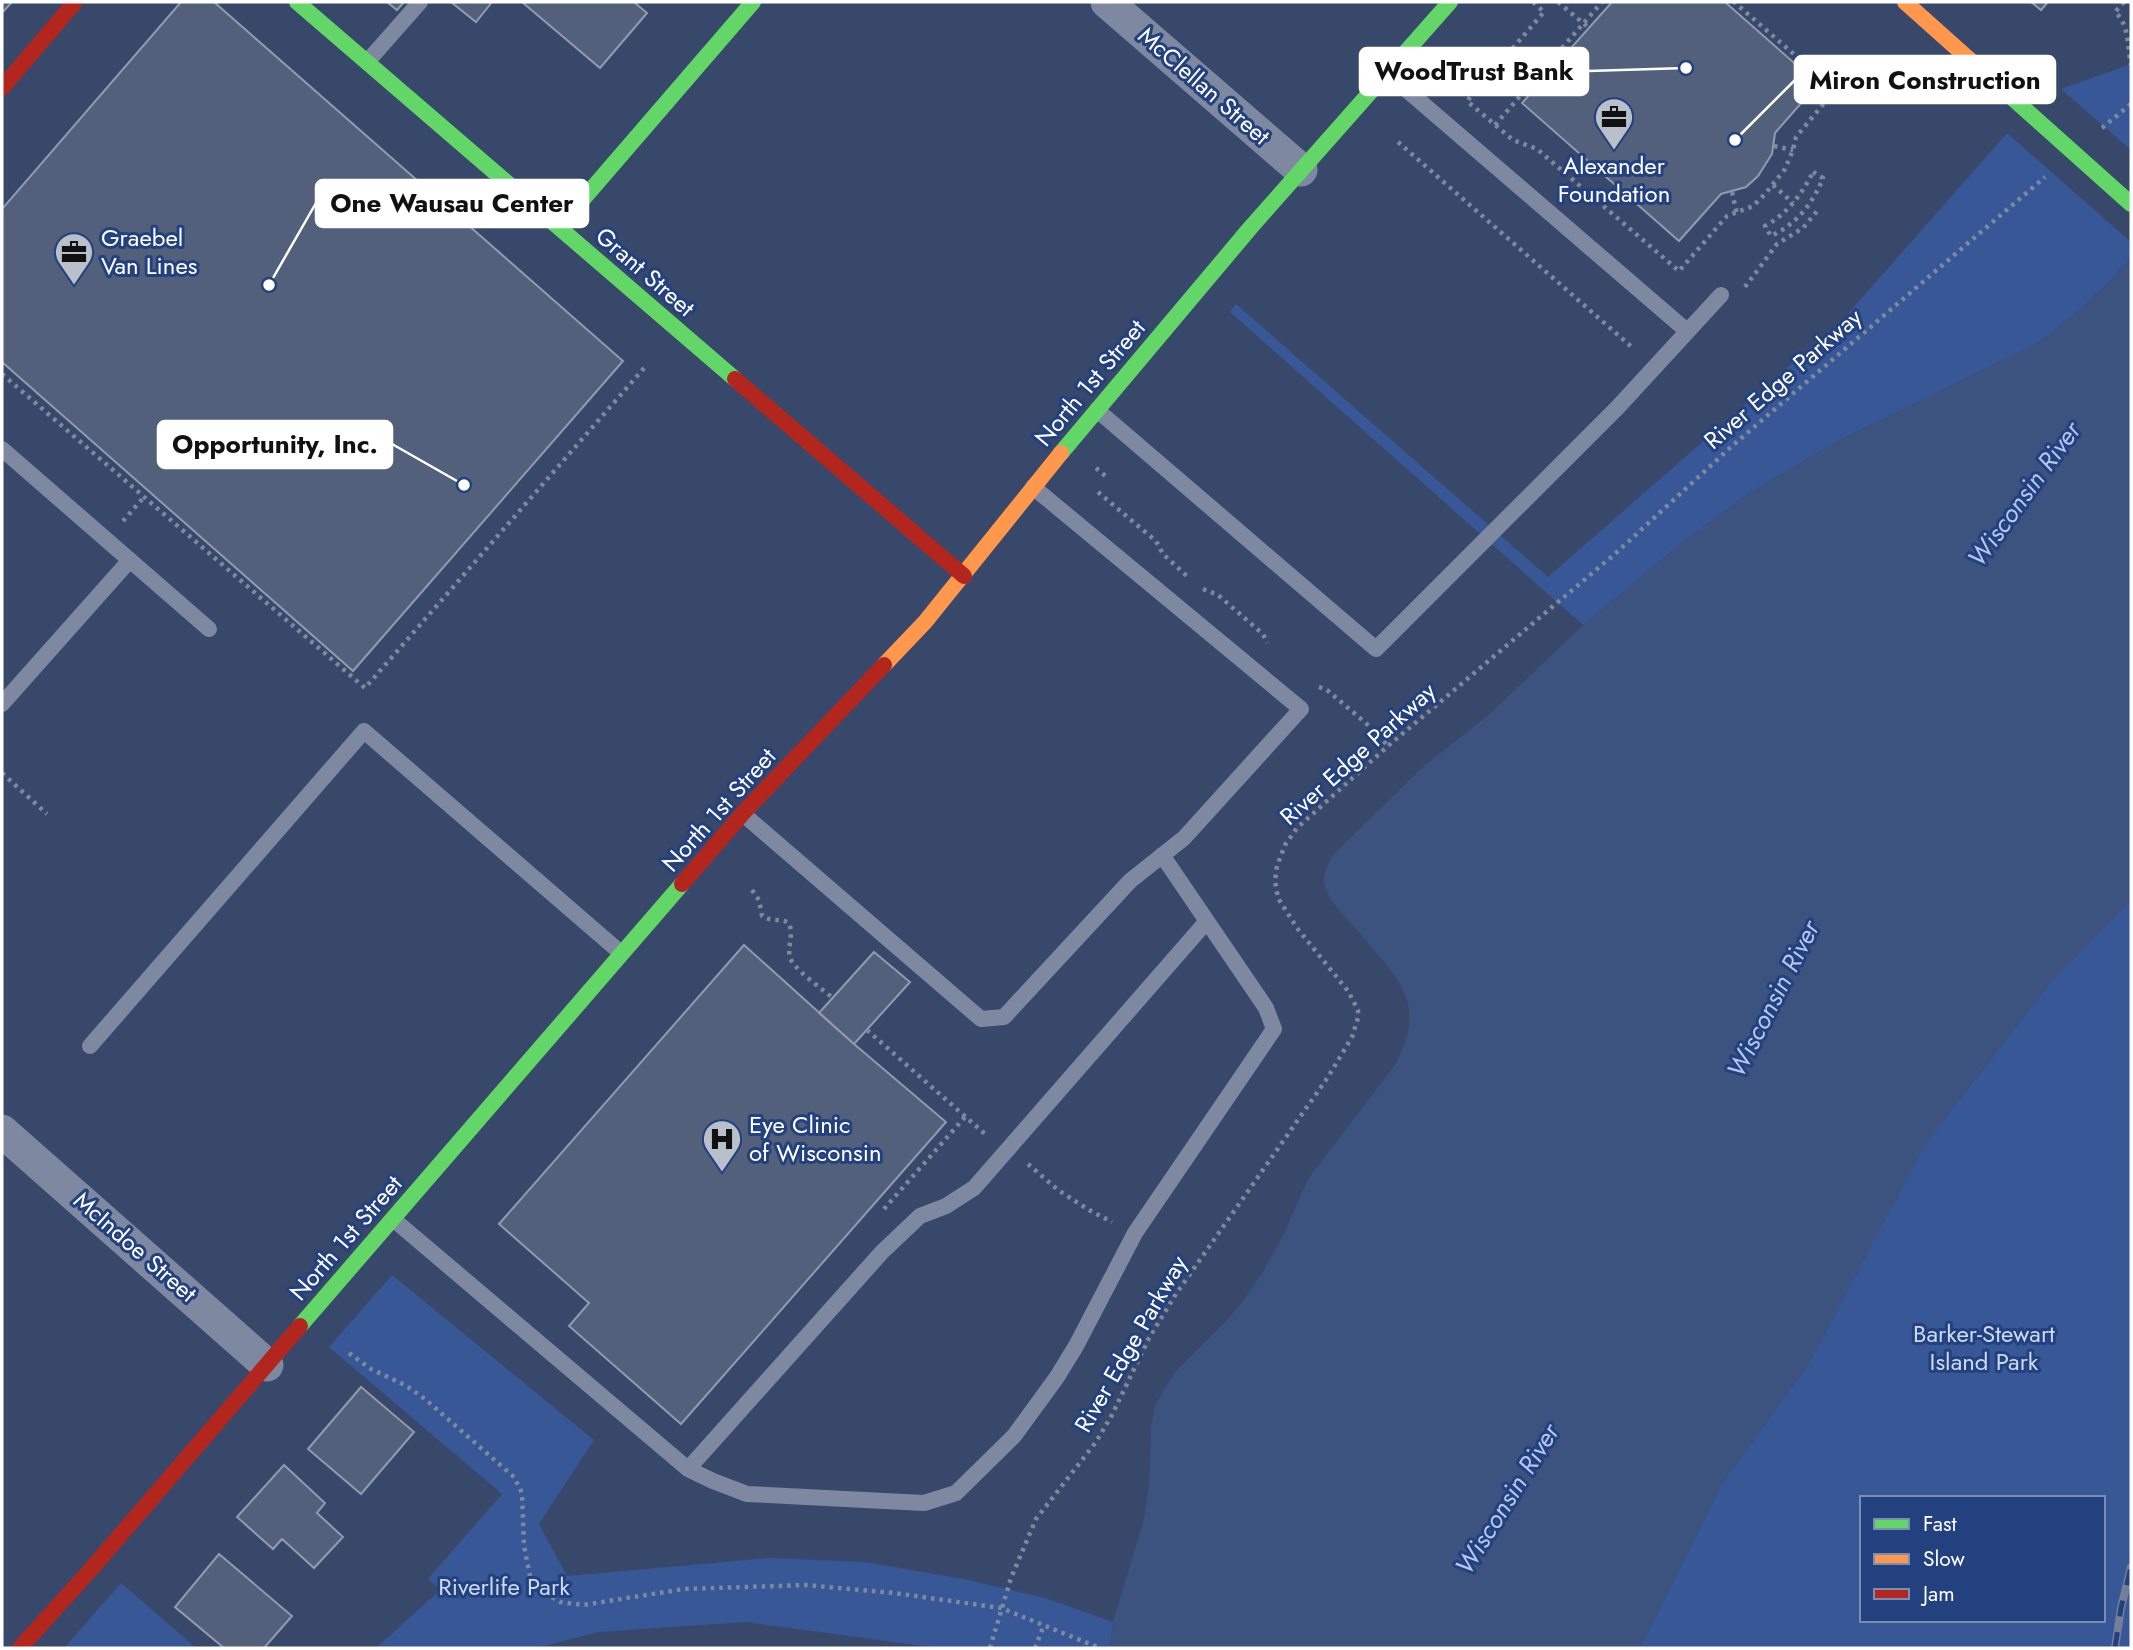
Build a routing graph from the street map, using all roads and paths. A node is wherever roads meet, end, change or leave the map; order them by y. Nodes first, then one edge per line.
1 (75, 2) edge
2 (297, 2) edge
3 (420, 2) edge
4 (754, 2) edge
5 (1107, 2) edge
6 (1450, 2) edge
7 (1533, 2) edge
8 (1558, 2) edge
9 (1602, 2) edge
10 (1734, 2) edge
11 (1905, 2) edge
12 (2124, 2) edge
13 (1583, 23) junction
14 (1589, 27) dead end
15 (368, 62) junction
16 (2131, 65) edge
17 (1387, 73) junction
18 (2, 88) edge
19 (2131, 104) edge
20 (1495, 125) junction
21 (2095, 134) dead end
22 (1398, 142) dead end
23 (1774, 146) dead end
24 (1793, 150) junction
25 (2054, 169) dead end
26 (1301, 170) junction
27 (1773, 185) junction
28 (1732, 192) dead end
29 (1793, 203) junction
30 (2131, 204) edge
31 (1818, 210) dead end
32 (1803, 212) junction
33 (1737, 214) junction
34 (1812, 218) junction
35 (559, 227) junction
36 (1745, 287) dead end
37 (1721, 295) dead end
38 (1688, 331) junction
39 (1636, 351) dead end
40 (645, 367) dead end
41 (2, 374) edge
42 (1097, 410) junction
43 (2, 449) edge
44 (1033, 487) junction
45 (1098, 492) dead end
46 (130, 560) junction
47 (964, 576) junction
48 (209, 629) dead end
49 (1268, 644) dead end
50 (1314, 684) dead end
51 (2, 704) edge
52 (1388, 746) junction
53 (2, 774) edge
54 (743, 813) junction
55 (47, 814) dead end
56 (1163, 855) junction
57 (752, 890) dead end
58 (1207, 921) junction
59 (622, 954) junction
60 (833, 998) dead end
61 (867, 1030) dead end
62 (90, 1046) dead end
63 (965, 1117) junction
64 (2, 1131) edge
65 (994, 1142) dead end
66 (1026, 1164) dead end
67 (883, 1210) dead end
68 (393, 1219) junction
69 (1114, 1223) dead end
70 (349, 1353) dead end
71 (267, 1365) junction
72 (688, 1469) junction
73 (1001, 1608) junction
74 (1044, 1625) junction
75 (20, 1648) edge
76 (990, 1648) edge
77 (1035, 1648) edge
78 (1100, 1648) edge

1 - 18 street
2 - 15 street, Grant Street
3 - 15 lane
4 - 35 street
5 - 26 street, McClellan Street
6 - 17 street, North 1st Street
7 - 20 path
8 - 13 path
9 - 13 path
10 - 24 path
11 - 30 street, bridge
12 - 16 path
13 - 14 path
13 - 20 path
15 - 35 street, Grant Street
17 - 26 street, North 1st Street
17 - 38 lane
19 - 21 path
20 - 33 path
22 - 39 path
23 - 24 path
24 - 27 path
25 - 52 path, River Edge Parkway
26 - 42 street, North 1st Street
27 - 29 path
27 - 33 path
28 - 33 path
29 - 32 path
29 - 32 path
31 - 34 path
32 - 34 path
34 - 36 path
35 - 47 street, Grant Street
37 - 38 lane
38 - 42 lane
40 - 41 path
42 - 44 street, North 1st Street
43 - 46 lane
44 - 47 street, North 1st Street
44 - 56 lane
45 - 49 path
46 - 48 lane
46 - 51 lane
47 - 54 street, North 1st Street
50 - 52 path
52 - 73 path, River Edge Parkway
53 - 55 path
54 - 56 lane
54 - 59 street, North 1st Street
56 - 58 lane
57 - 60 path
58 - 72 lane
58 - 72 lane
59 - 62 lane
59 - 68 street, North 1st Street
61 - 63 path
63 - 65 path
63 - 67 path
64 - 71 street, McIndoe Street
66 - 69 path
68 - 71 street, North 1st Street
68 - 72 lane
70 - 73 path
71 - 75 street, North 1st Street
73 - 74 path
73 - 76 path, River Edge Parkway
74 - 77 path
74 - 78 path

